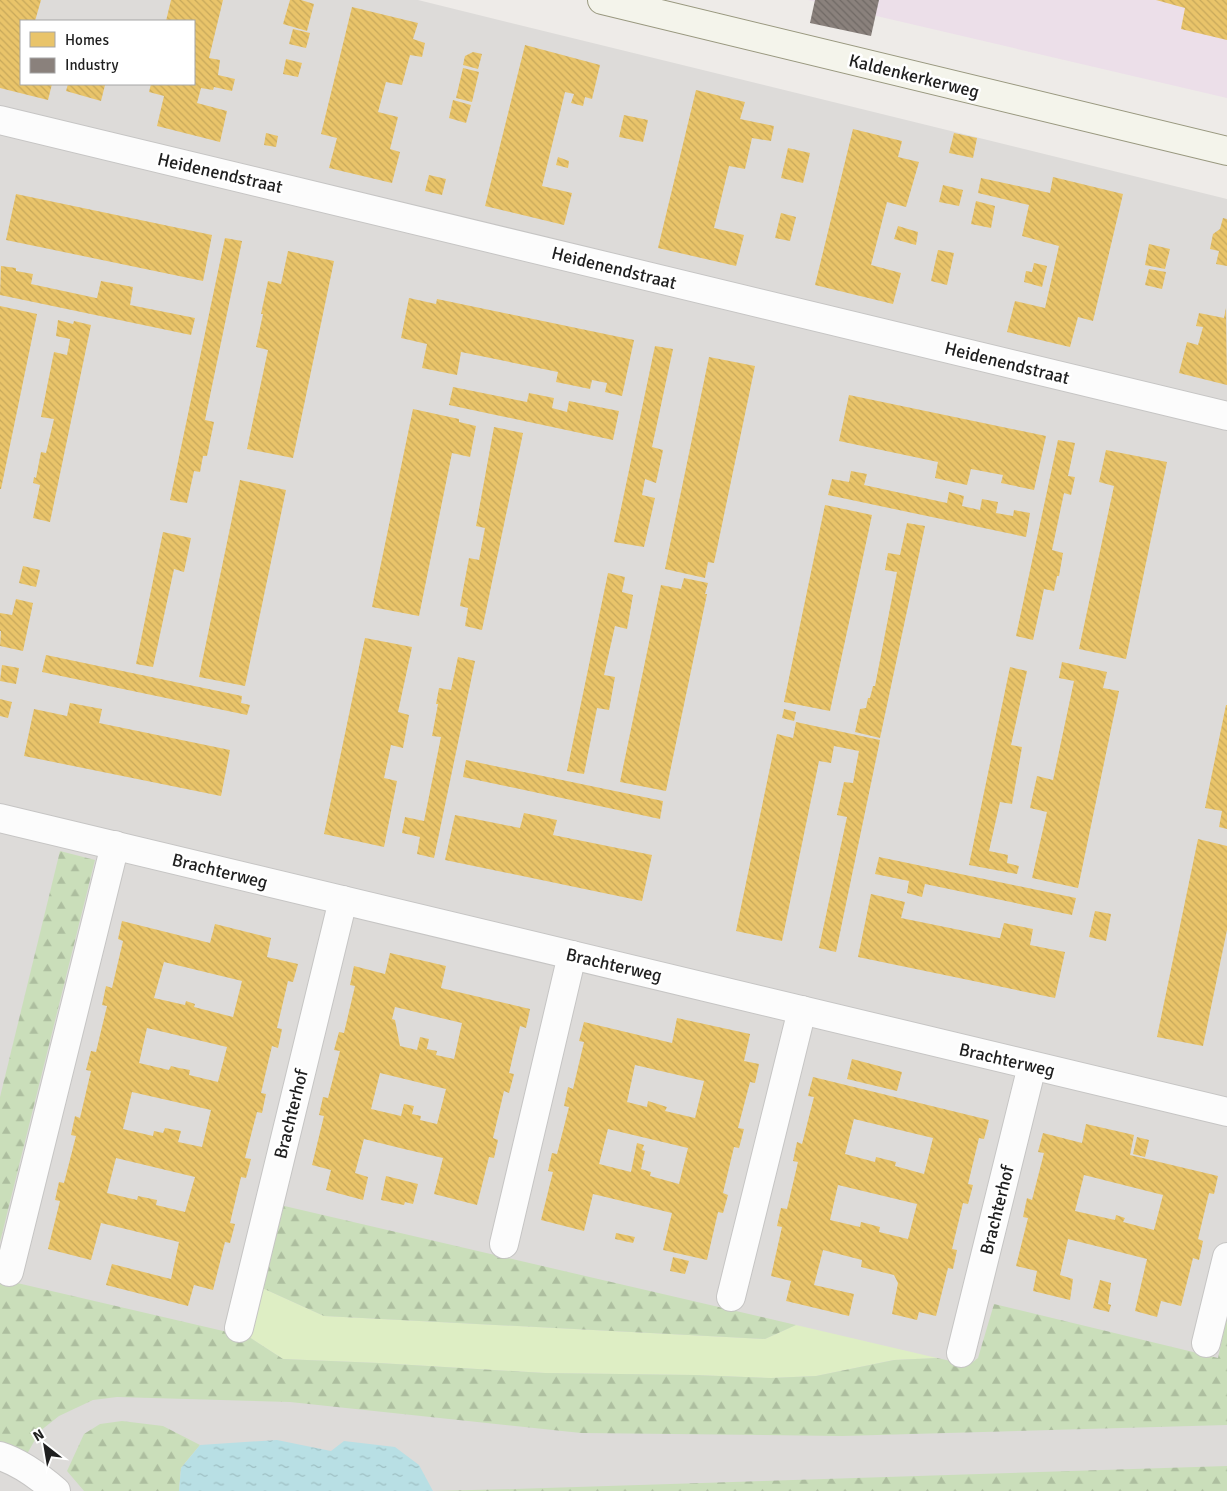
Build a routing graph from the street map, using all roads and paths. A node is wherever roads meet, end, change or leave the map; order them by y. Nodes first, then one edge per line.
1 (602, 0) edge
2 (0, 120) edge
3 (1227, 151) edge
4 (1227, 416) edge
5 (0, 818) edge
6 (115, 845) junction
7 (343, 900) junction
8 (572, 955) junction
9 (802, 1010) junction
10 (1032, 1066) junction
11 (1227, 1112) edge
12 (504, 1244) dead end
13 (1227, 1257) edge
14 (8, 1272) dead end
15 (731, 1297) dead end
16 (239, 1328) dead end
17 (1206, 1343) dead end
18 (961, 1353) dead end
19 (0, 1456) edge
20 (56, 1491) edge

1 - 3 main road, Kaldenkerkerweg
2 - 4 street, Heidenendstraat
5 - 6 street, Brachterweg
6 - 7 street, Brachterweg
6 - 14 street
7 - 8 street, Brachterweg
7 - 16 street, Brachterhof
8 - 9 street, Brachterweg
8 - 12 street
9 - 10 street, Brachterweg
9 - 15 street
10 - 11 street, Brachterweg
10 - 18 street, Brachterhof
13 - 17 street
19 - 20 street

